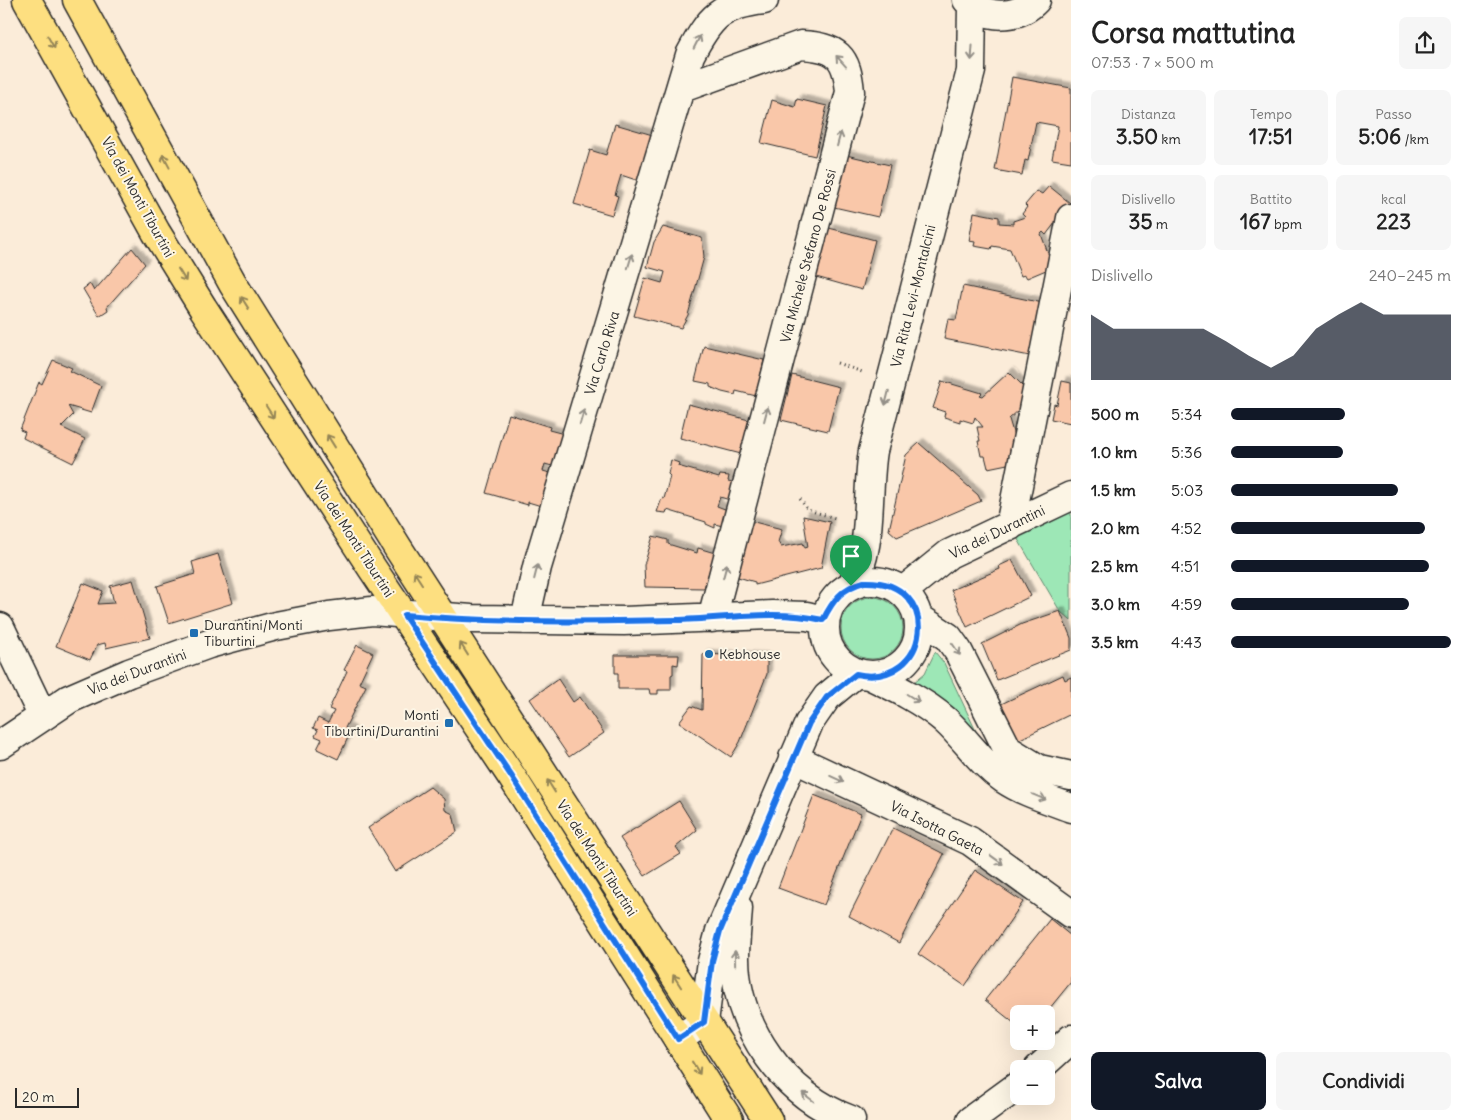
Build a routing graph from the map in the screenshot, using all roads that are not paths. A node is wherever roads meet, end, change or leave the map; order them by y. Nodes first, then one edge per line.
1 (27, 0) edge
2 (78, 0) edge
3 (764, 0) edge
4 (1036, 0) edge
5 (969, 2) edge
6 (682, 88) junction
7 (1071, 218) edge
8 (1071, 496) edge
9 (1010, 526) junction
10 (851, 586) junction
11 (902, 592) junction
12 (404, 615) junction
13 (712, 618) junction
14 (919, 618) junction
15 (445, 619) junction
16 (525, 620) junction
17 (823, 620) junction
18 (0, 627) edge
19 (863, 674) junction
20 (42, 715) junction
21 (0, 745) edge
22 (793, 758) junction
23 (1071, 776) edge
24 (1071, 808) edge
25 (742, 881) junction
26 (1071, 914) edge
27 (704, 1022) junction
28 (678, 1039) junction
29 (1071, 1039) edge
30 (1048, 1060) edge
31 (1010, 1092) edge
32 (729, 1120) edge
33 (768, 1120) edge
34 (851, 1120) edge
35 (971, 1120) edge

1 -> 12 main road, Via dei Monti Tiburtini
15 -> 2 main road, Via dei Monti Tiburtini
6 -> 3 street, Via Carlo Riva
4 - 5 street
5 -> 10 street, Via Rita Levi-Montalcini
13 -> 6 street, Via Michele Stefano De Rossi
16 -> 6 street, Via Carlo Riva
7 - 9 street
8 - 9 street, Via dei Durantini
9 - 11 street, Via dei Durantini
10 - 11 street
10 - 17 street
11 - 14 street
12 - 15 street, Via dei Durantini
12 - 20 street, Via dei Durantini
12 - 28 main road, Via dei Monti Tiburtini
13 - 16 street, Via dei Durantini
13 - 17 street, Via dei Durantini
14 - 19 street
14 -> 23 street
15 - 16 street, Via dei Durantini
27 -> 15 main road, Via dei Monti Tiburtini
17 - 19 street
18 - 20 street
19 - 22 street
19 -> 24 street
20 - 21 street, Via dei Durantini
22 - 25 street
22 -> 26 street, Via Isotta Gaeta
25 - 27 street
34 -> 25 street
27 - 28 street
27 - 33 main road, Via dei Monti Tiburtini
28 -> 32 main road, Via dei Monti Tiburtini
29 - 30 street
31 - 35 street

